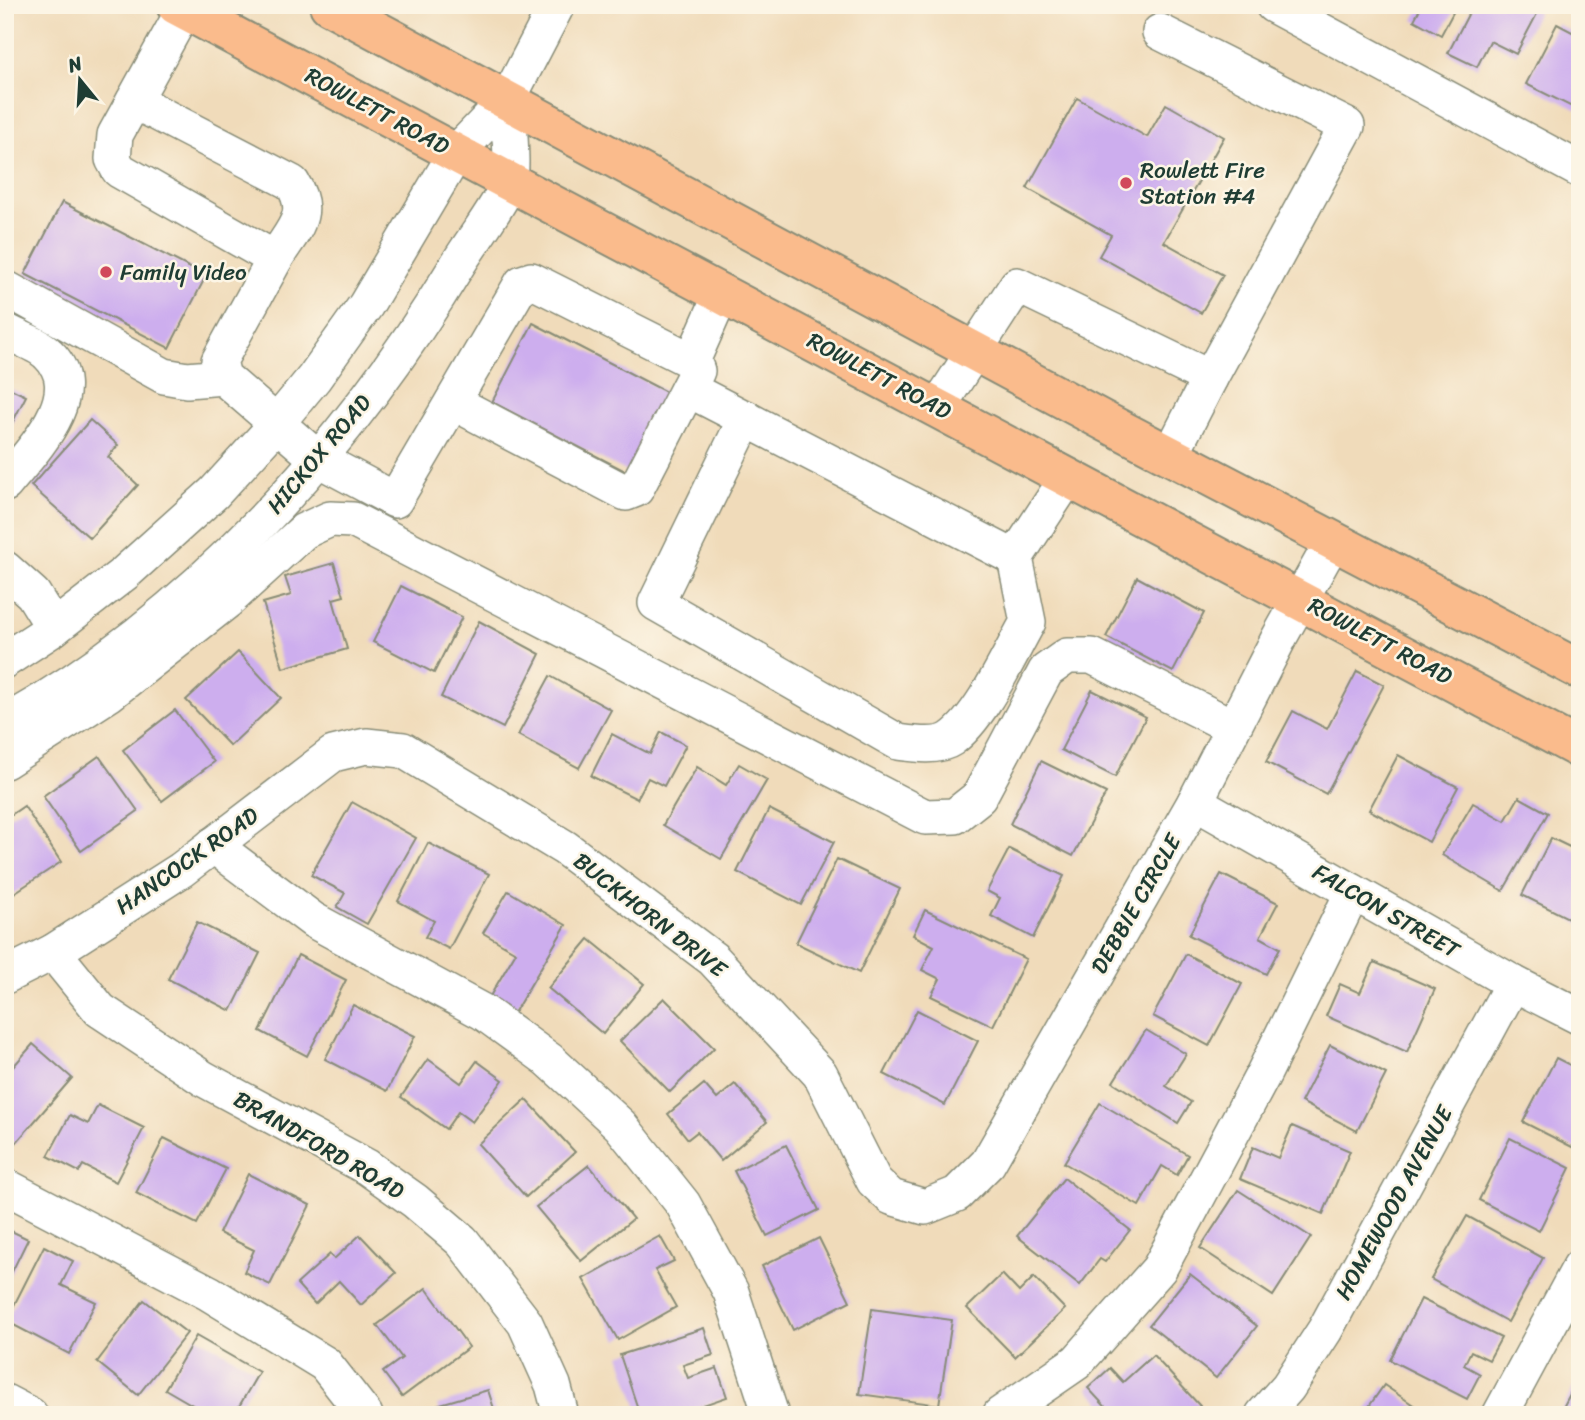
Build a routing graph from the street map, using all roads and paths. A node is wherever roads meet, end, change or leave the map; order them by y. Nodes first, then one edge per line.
1 (557, 5) edge
2 (1273, 5) edge
3 (180, 7) edge
4 (342, 8) edge
5 (1160, 32) dead end
6 (508, 99) junction
7 (134, 101) junction
8 (456, 153) junction
9 (1580, 170) edge
10 (510, 181) junction
11 (275, 259) junction
12 (5, 288) edge
13 (722, 293) junction
14 (5, 331) edge
15 (974, 351) junction
16 (690, 375) junction
17 (223, 377) junction
18 (1210, 378) junction
19 (453, 401) junction
20 (938, 407) junction
21 (746, 418) junction
22 (278, 422) junction
23 (1170, 456) junction
24 (318, 459) junction
25 (1068, 477) junction
26 (5, 484) edge
27 (1333, 541) junction
28 (1015, 558) junction
29 (5, 569) edge
30 (1300, 598) junction
31 (54, 628) junction
32 (5, 660) edge
33 (1580, 670) edge
34 (5, 723) edge
35 (1233, 727) junction
36 (366, 746) joint
37 (1580, 749) edge
38 (5, 761) edge
39 (1195, 802) junction
40 (213, 845) junction
41 (1353, 892) junction
42 (52, 952) junction
43 (5, 976) edge
44 (1513, 983) junction
45 (1580, 1017) edge
46 (5, 1185) edge
47 (891, 1197) joint
48 (1580, 1267) edge
49 (365, 1415) edge
50 (561, 1415) edge
51 (771, 1415) edge
52 (1000, 1415) edge
53 (1263, 1415) edge
54 (1500, 1415) edge

1 - 6 street
2 - 9 street
3 - 7 street
3 - 8 main road, ROWLETT ROAD
4 - 6 main road
5 - 18 street
6 - 8 street
6 - 10 street
6 - 15 main road
7 - 11 street
7 - 11 street
8 - 10 main road, ROWLETT ROAD
8 - 22 street
10 - 13 main road, ROWLETT ROAD
10 - 24 street, HICKOX ROAD
11 - 17 street
12 - 17 street
13 - 16 street
13 - 20 main road, ROWLETT ROAD
14 - 26 street
15 - 18 street
15 - 20 street
15 - 23 main road
16 - 19 street
16 - 19 street
16 - 21 street
17 - 22 street
18 - 23 street
19 - 24 street
20 - 25 main road, ROWLETT ROAD
21 - 28 street
21 - 28 street
22 - 24 street
22 - 31 street
23 - 27 main road
24 - 34 street, HICKOX ROAD
25 - 28 street
25 - 30 main road, ROWLETT ROAD
27 - 30 street, DEBBIE CIRCLE
27 - 33 main road
29 - 31 street
30 - 35 street, DEBBIE CIRCLE
30 - 37 main road, ROWLETT ROAD
31 - 32 street
35 - 38 street
35 - 39 street, DEBBIE CIRCLE
36 - 40 street, HANCOCK ROAD
36 - 47 street, BUCKHORN DRIVE
39 - 41 street, FALCON STREET
39 - 47 street, DEBBIE CIRCLE
40 - 42 street, HANCOCK ROAD
40 - 51 street
41 - 44 street, FALCON STREET
41 - 52 street
42 - 43 street, HANCOCK ROAD
42 - 50 street, BRANDFORD ROAD
44 - 45 street, FALCON STREET
44 - 53 street, HOMEWOOD AVENUE
46 - 49 street
48 - 54 street

